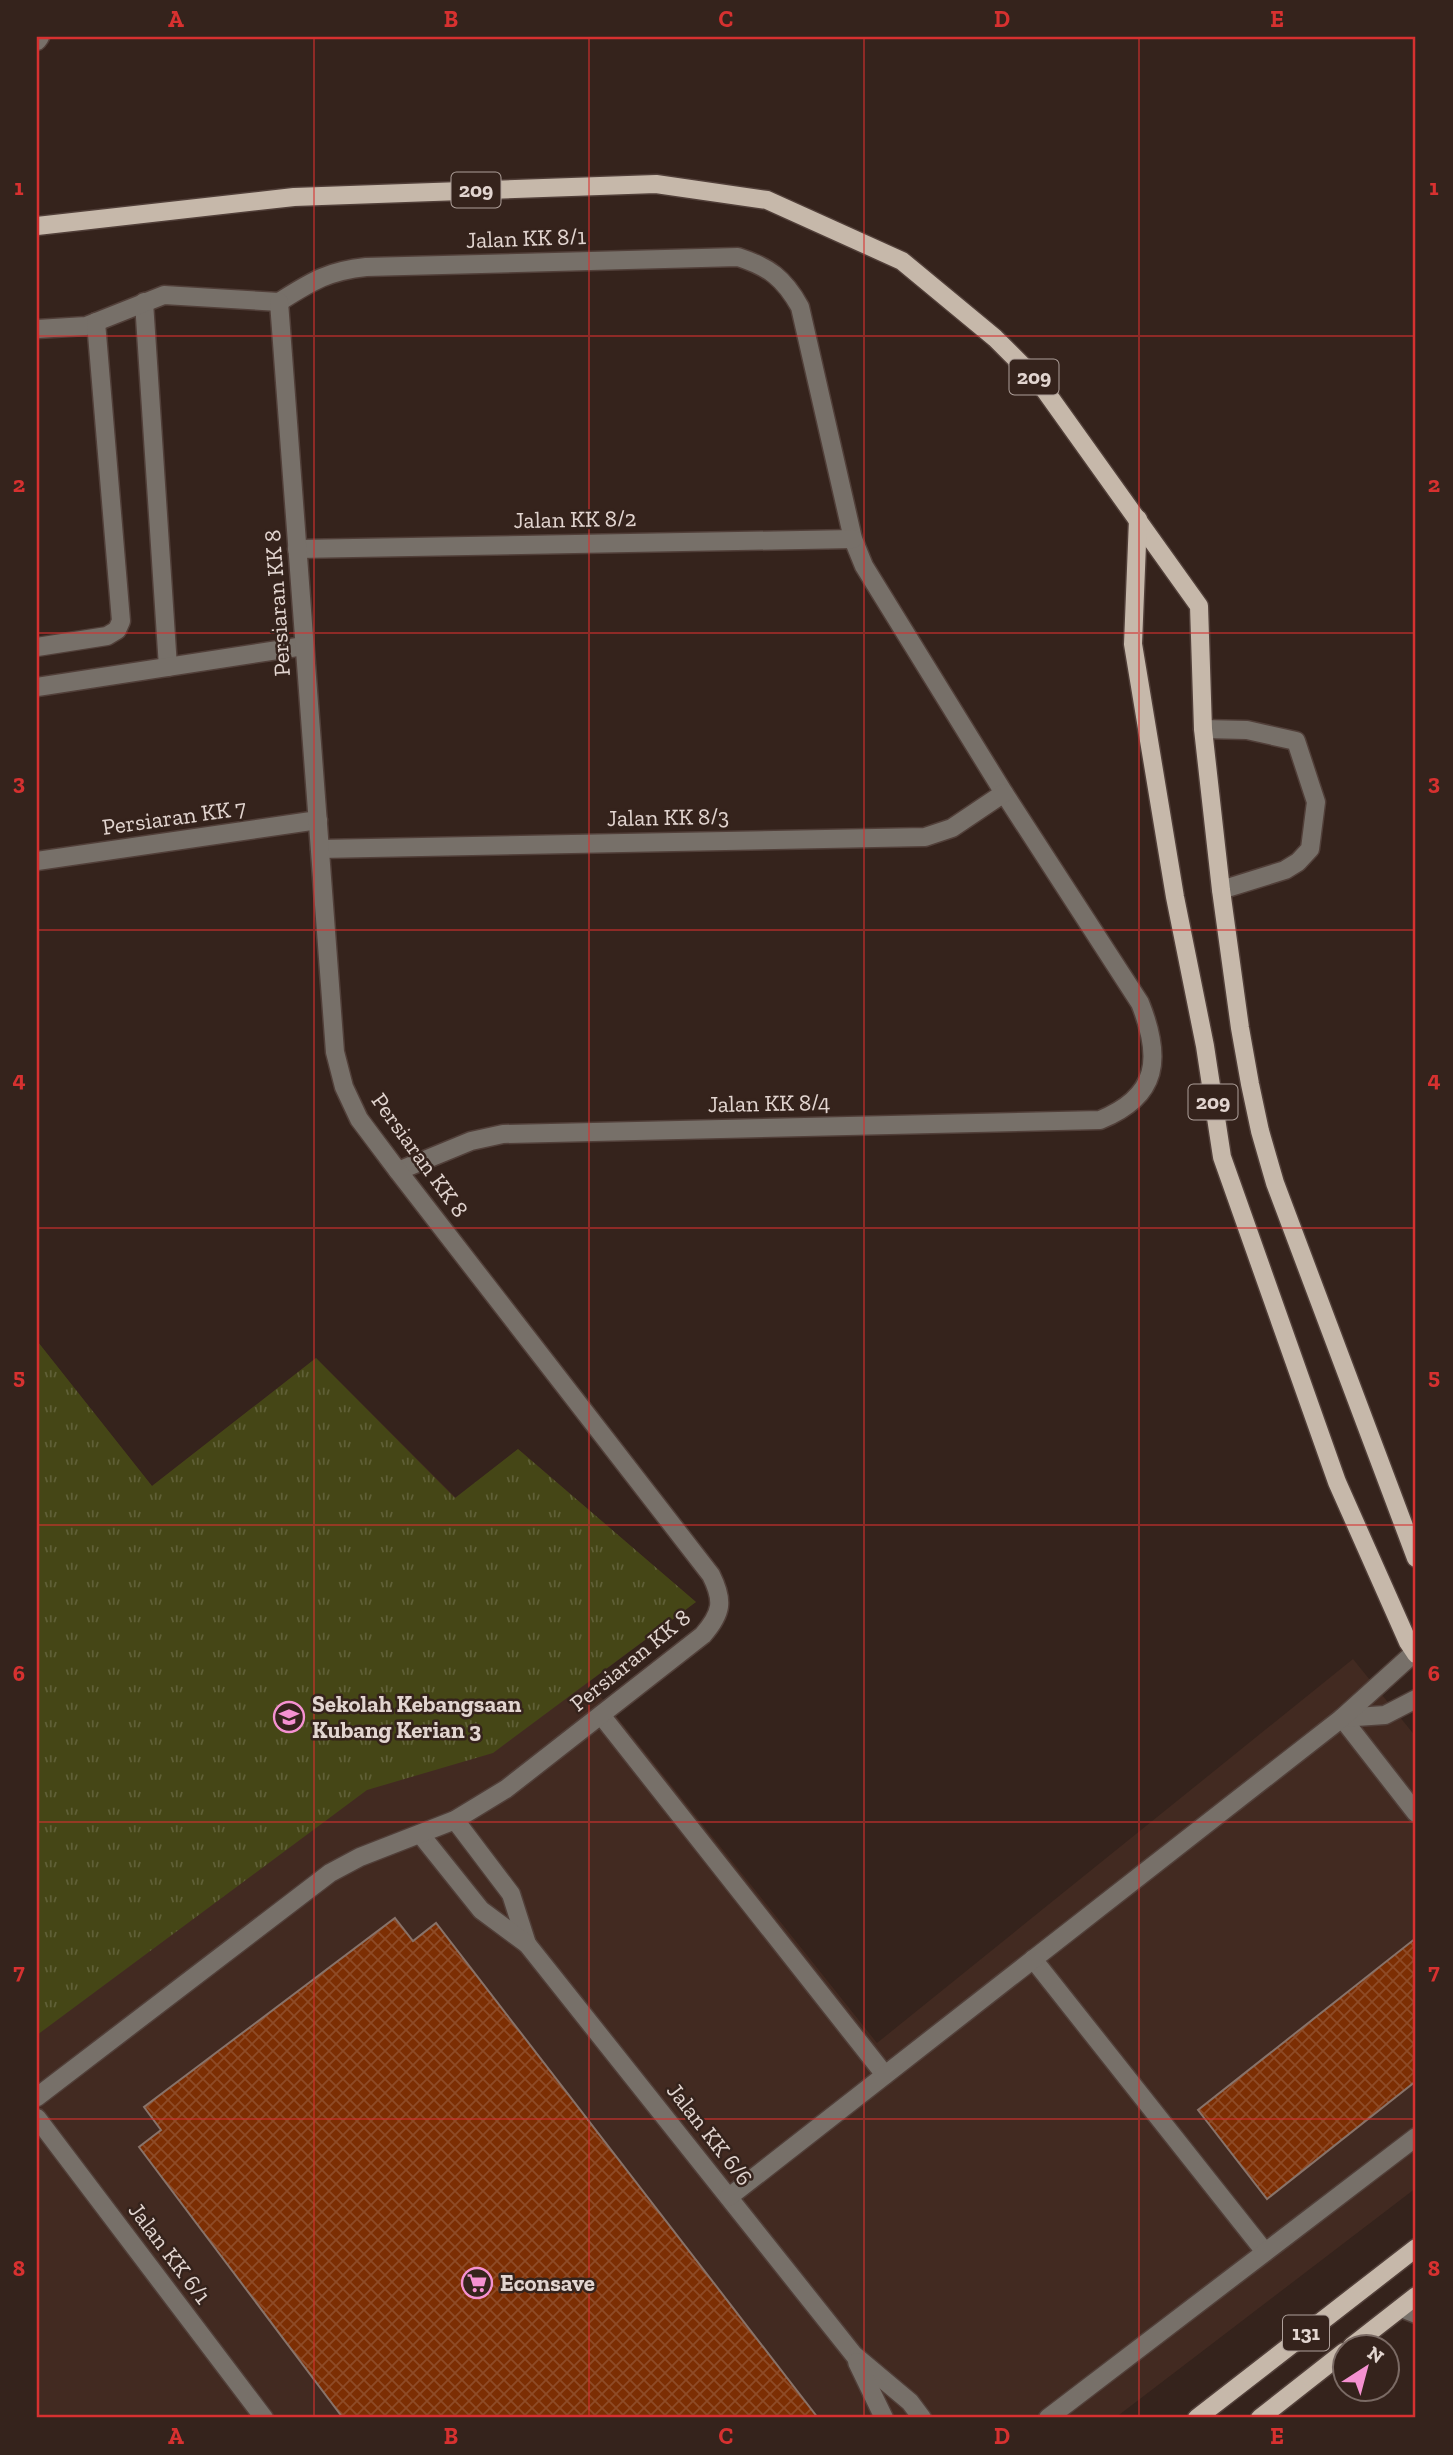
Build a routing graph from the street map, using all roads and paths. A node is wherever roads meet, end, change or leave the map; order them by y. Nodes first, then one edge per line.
1 (40, 37) edge
2 (37, 41) edge
3 (37, 226) edge
4 (144, 302) junction
5 (278, 302) junction
6 (96, 322) junction
7 (37, 329) edge
8 (1138, 519) junction
9 (853, 539) junction
10 (297, 549) junction
11 (304, 646) junction
12 (37, 647) edge
13 (168, 667) junction
14 (37, 687) edge
15 (1203, 729) junction
16 (1004, 793) junction
17 (318, 820) junction
18 (320, 849) junction
19 (37, 862) edge
20 (1220, 890) junction
21 (398, 1171) junction
22 (1416, 1558) edge
23 (1416, 1653) edge
24 (1416, 1699) edge
25 (601, 1715) junction
26 (1342, 1718) junction
27 (1416, 1813) edge
28 (455, 1820) junction
29 (421, 1835) junction
30 (527, 1944) junction
31 (1033, 1959) junction
32 (885, 2075) junction
33 (37, 2097) edge
34 (37, 2118) edge
35 (1416, 2137) edge
36 (729, 2197) junction
37 (1416, 2248) edge
38 (1265, 2252) junction
39 (1416, 2297) edge
40 (1409, 2311) edge
41 (1376, 2332) edge
42 (854, 2356) junction
43 (1330, 2364) edge
44 (264, 2418) edge
45 (884, 2418) edge
46 (922, 2418) edge
47 (1048, 2418) edge
48 (1197, 2418) edge
49 (1260, 2418) edge

1 - 2 street
3 - 8 main road, 209
4 - 5 street
4 - 6 street
4 - 13 street
5 - 9 street, Jalan KK 8/1
5 - 10 street, Persiaran KK 8
6 - 7 street
6 - 12 street
8 - 15 main road, 209
8 - 23 main road, 209
9 - 10 street, Jalan KK 8/2
9 - 16 street
10 - 11 street, Persiaran KK 8
11 - 13 street
11 - 17 street, Persiaran KK 8
13 - 14 street
15 - 20 main road, 209
15 - 20 street
16 - 18 street, Jalan KK 8/3
16 - 21 street, Jalan KK 8/4
17 - 18 street, Persiaran KK 8
17 - 19 street, Persiaran KK 7
18 - 21 street, Persiaran KK 8
20 - 22 main road, 209
21 - 25 street, Persiaran KK 8
23 - 26 street
24 - 26 street
25 - 28 street, Persiaran KK 8
25 - 32 street
26 - 27 street
26 - 31 street
28 - 29 street, Persiaran KK 8
28 - 30 street, Jalan KK 6/6
29 - 30 street, Jalan KK 6/6
29 - 33 street, Persiaran KK 8
30 - 36 street, Jalan KK 6/6
31 - 32 street
31 - 38 street
32 - 36 street
34 - 44 street, Jalan KK 6/1
35 - 38 street
36 - 42 street, Jalan KK 6/6
37 - 48 main road, 131
38 - 47 street
39 - 40 main road, 131
40 - 41 main road, 131
42 - 45 street, Jalan KK 6/6
42 - 46 street, Jalan KK 6/6
43 - 49 main road, 131

